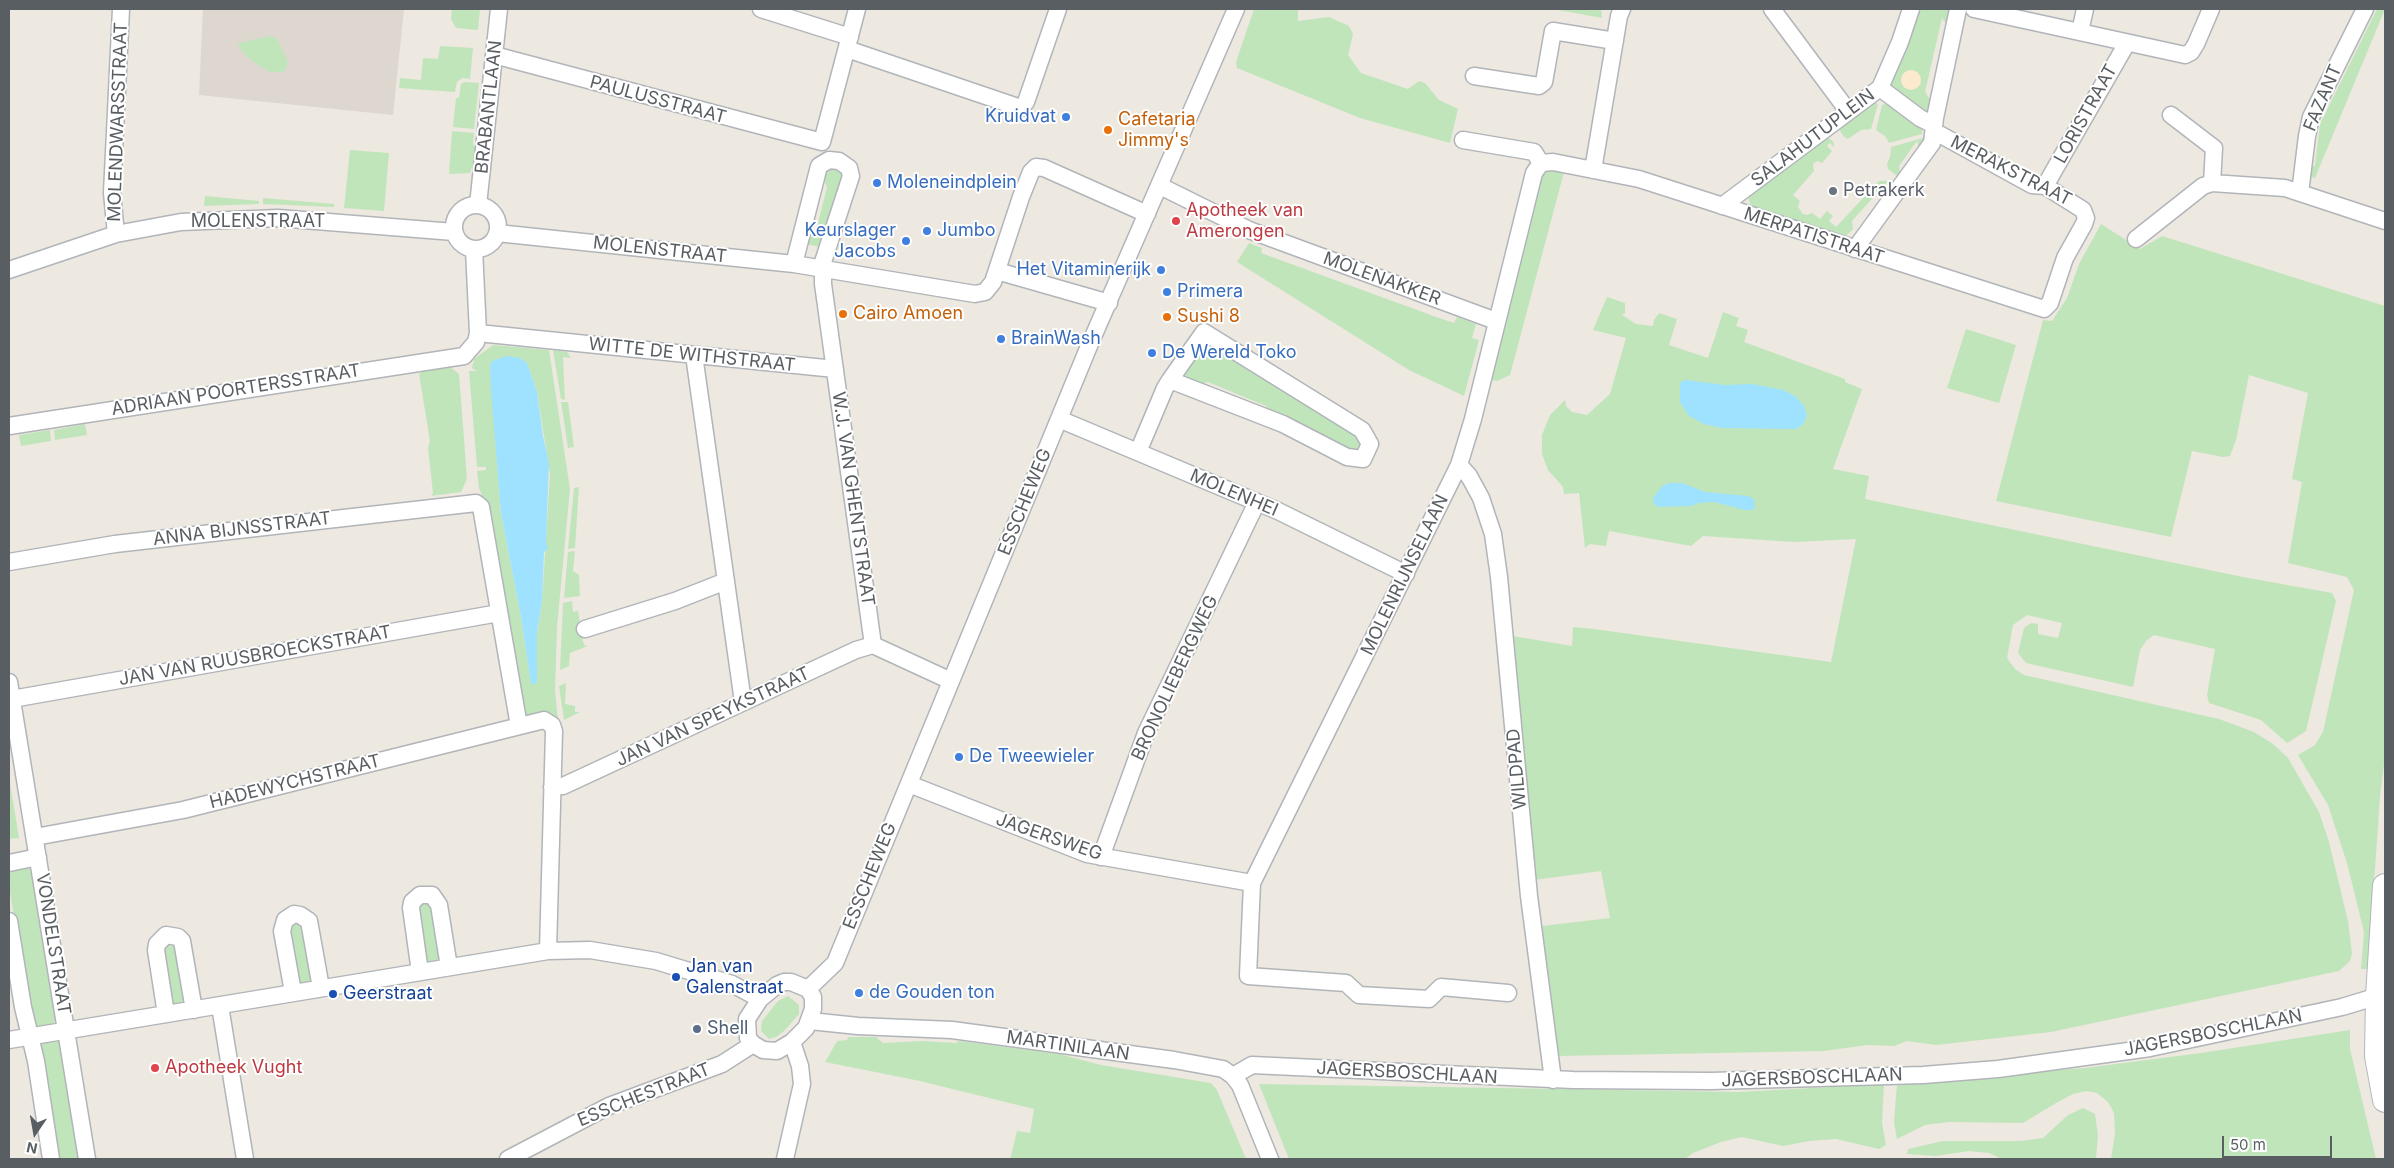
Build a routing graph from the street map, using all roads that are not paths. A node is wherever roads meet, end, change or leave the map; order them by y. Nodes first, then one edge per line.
1 (121, 9) edge
2 (499, 9) edge
3 (761, 9) edge
4 (857, 9) edge
5 (1058, 9) edge
6 (1236, 9) edge
7 (1622, 9) edge
8 (1772, 9) edge
9 (1911, 9) edge
10 (1958, 9) edge
11 (1974, 9) edge
12 (2085, 9) edge
13 (2211, 9) edge
14 (2365, 9) edge
15 (2080, 32) junction
16 (1615, 41) junction
17 (849, 43) junction
18 (2127, 43) junction
19 (494, 55) junction
20 (1474, 76) dead end
21 (1880, 88) junction
22 (1848, 112) junction
23 (2171, 115) dead end
24 (1934, 130) junction
25 (1463, 140) dead end
26 (1541, 163) junction
27 (1593, 170) junction
28 (2212, 183) junction
29 (1160, 186) junction
30 (2045, 186) junction
31 (2300, 193) junction
32 (478, 205) junction
33 (1722, 206) junction
34 (1147, 214) junction
35 (2385, 221) edge
36 (454, 232) junction
37 (497, 233) junction
38 (116, 234) junction
39 (2136, 239) dead end
40 (474, 249) junction
41 (1855, 249) junction
42 (794, 264) junction
43 (823, 268) junction
44 (9, 270) edge
45 (997, 271) junction
46 (1109, 302) junction
47 (2033, 308) joint
48 (1496, 321) junction
49 (478, 333) junction
50 (694, 355) junction
51 (835, 369) junction
52 (1170, 380) junction
53 (1059, 419) junction
54 (9, 426) edge
55 (1138, 452) junction
56 (1459, 465) junction
57 (1257, 502) junction
58 (9, 562) edge
59 (1406, 574) junction
60 (726, 581) junction
61 (499, 613) junction
62 (585, 629) dead end
63 (873, 645) junction
64 (951, 681) junction
65 (9, 682) edge
66 (12, 699) junction
67 (743, 702) junction
68 (519, 726) junction
69 (13, 729) edge
70 (909, 784) junction
71 (552, 787) junction
72 (35, 837) junction
73 (38, 857) junction
74 (1102, 857) junction
75 (9, 863) edge
76 (1252, 883) junction
77 (2385, 886) edge
78 (9, 921) edge
79 (548, 951) junction
80 (449, 967) junction
81 (420, 972) junction
82 (321, 988) junction
83 (808, 990) junction
84 (293, 992) junction
85 (1508, 993) dead end
86 (2382, 995) edge
87 (760, 998) junction
88 (220, 1006) junction
89 (194, 1010) junction
90 (166, 1014) junction
91 (810, 1020) junction
92 (67, 1031) junction
93 (30, 1037) junction
94 (9, 1040) edge
95 (792, 1042) junction
96 (752, 1044) junction
97 (1233, 1076) junction
98 (1553, 1080) junction
99 (2385, 1100) edge
100 (51, 1159) edge
101 (87, 1159) edge
102 (245, 1159) edge
103 (508, 1159) edge
104 (785, 1159) edge
105 (1270, 1159) edge

1 - 38 street, MOLENDWARSSTRAAT
2 - 19 street, BRABANTLAAN
3 - 17 street
4 - 17 street
5 - 17 street
6 - 29 street, ESSCHEWEG
7 - 16 street
8 - 22 street
9 - 21 street, SALAHUTUPLEIN
10 - 24 street
11 - 15 street
12 - 15 street
13 - 18 street
14 - 31 street, FAZANT
15 - 18 street
16 - 20 street
16 - 27 street
17 - 19 street, PAULUSSTRAAT
18 - 30 street, LORISTRAAT
19 - 32 street, BRABANTLAAN
21 - 22 street, SALAHUTUPLEIN
21 - 24 street, SALAHUTUPLEIN
22 - 33 street, SALAHUTUPLEIN
23 - 28 street
24 - 30 street, MERAKSTRAAT
24 - 41 street
25 - 26 street
26 - 27 street
26 - 48 street, MOLENRIJNSELAAN
27 - 33 street, MERPATISTRAAT
28 - 31 street
28 - 39 street
29 - 34 street, ESSCHEWEG
29 - 48 street, MOLENAKKER
30 - 47 street, MERAKSTRAAT
31 - 35 street
32 - 36 street
32 - 37 street
33 - 41 street, MERPATISTRAAT
34 - 45 street
34 - 46 street, ESSCHEWEG
36 - 38 street, MOLENSTRAAT
36 - 40 street
37 - 40 street
37 - 42 street, MOLENSTRAAT
38 - 44 street, MOLENSTRAAT
40 - 49 street
41 - 47 street, MERPATISTRAAT
42 - 43 street, MOLENSTRAAT
42 - 43 street
43 - 45 street
43 - 51 street, W.J. VAN GHENTSTRAAT
45 - 46 street
46 - 53 street, ESSCHEWEG
48 - 56 street, MOLENRIJNSELAAN
49 - 50 street, WITTE DE WITHSTRAAT
49 - 54 street, ADRIAAN POORTERSSTRAAT
50 - 51 street, WITTE DE WITHSTRAAT
50 - 60 street
51 - 63 street, W.J. VAN GHENTSTRAAT
52 - 52 street
52 - 55 street
53 - 55 street, MOLENHEI
53 - 64 street, ESSCHEWEG
55 - 57 street, MOLENHEI
56 - 59 street, MOLENRIJNSELAAN
56 - 98 street, WILDPAD
57 - 59 street, MOLENHEI
57 - 74 street, BRONOLIEBERGWEG
58 - 61 street, ANNA BIJNSSTRAAT
59 - 76 street, MOLENRIJNSELAAN
60 - 62 street
60 - 67 street
61 - 66 street, JAN VAN RUUSBROECKSTRAAT
61 - 68 street
63 - 64 street
63 - 67 street, JAN VAN SPEYKSTRAAT
64 - 70 street, ESSCHEWEG
65 - 66 street, VONDELSTRAAT
66 - 69 street, VONDELSTRAAT
67 - 71 street, JAN VAN SPEYKSTRAAT
68 - 71 street, HADEWYCHSTRAAT
68 - 72 street, HADEWYCHSTRAAT
69 - 72 street, VONDELSTRAAT
70 - 74 street, JAGERSWEG
70 - 83 street, ESSCHEWEG
71 - 79 street
72 - 73 street, VONDELSTRAAT
73 - 75 street, VONDELSTRAAT
73 - 92 street, VONDELSTRAAT
74 - 76 street, JAGERSWEG
76 - 85 street, MOLENRIJNSELAAN
77 - 86 main road
78 - 93 street
79 - 80 street
79 - 87 street
80 - 81 street
80 - 81 street
81 - 82 street
82 - 84 street
82 - 84 street
83 - 87 street
83 - 91 street
84 - 88 street
86 - 98 street, JAGERSBOSCHLAAN
86 - 99 main road
87 - 96 street
88 - 89 street
88 - 102 street
89 - 90 street
89 - 90 street
90 - 92 street
91 - 95 street
91 - 97 street, MARTINILAAN
92 - 93 street
92 - 101 street, VONDELSTRAAT
93 - 94 street
93 - 100 street
95 - 96 street
95 - 104 street
96 - 103 street, ESSCHESTRAAT
97 - 98 street, JAGERSBOSCHLAAN
97 - 105 street

